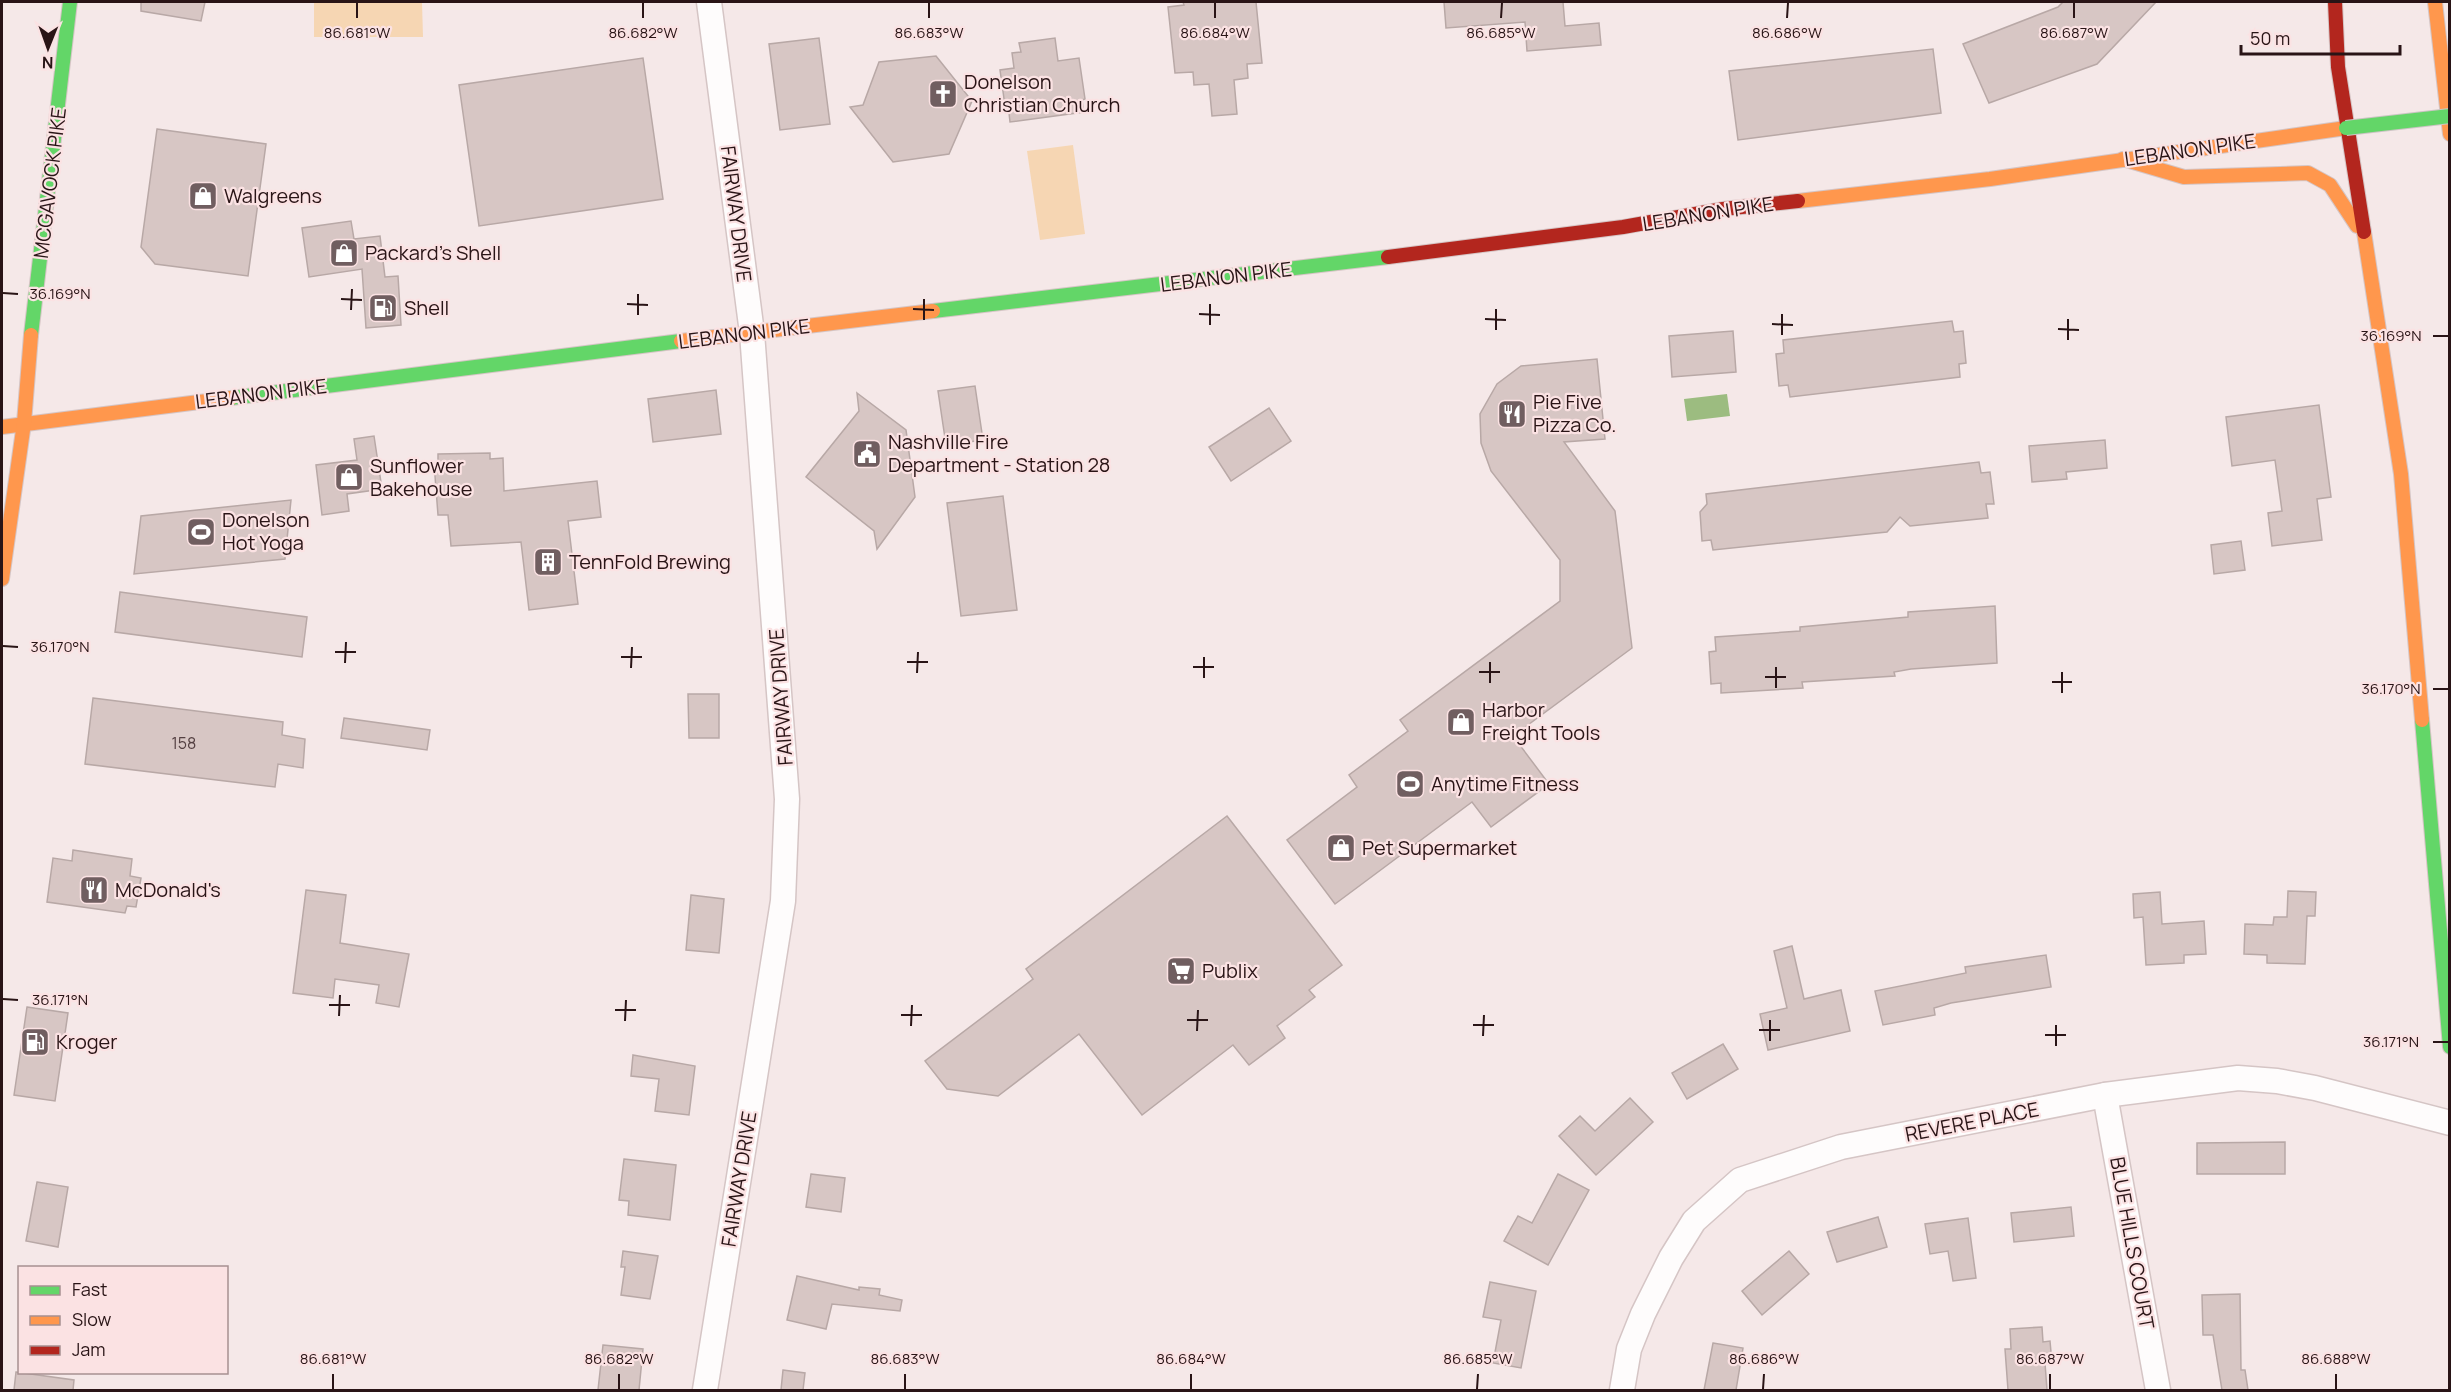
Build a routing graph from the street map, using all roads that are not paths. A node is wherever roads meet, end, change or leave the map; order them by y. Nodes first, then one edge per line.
1 (70, 2) edge
2 (709, 2) edge
3 (2335, 2) edge
4 (2435, 2) edge
5 (2450, 116) edge
6 (2346, 128) junction
7 (2450, 134) edge
8 (2123, 159) junction
9 (2364, 236) junction
10 (752, 333) junction
11 (24, 423) junction
12 (2, 427) edge
13 (2, 579) edge
14 (2450, 1047) edge
15 (2105, 1095) junction
16 (2450, 1123) edge
17 (705, 1390) edge
18 (1622, 1390) edge
19 (2158, 1390) edge

1 - 11 main road, MCGAVOCK PIKE
2 - 10 street, FAIRWAY DRIVE
3 - 6 main road
4 - 7 main road
5 - 6 main road, LEBANON PIKE, bridge
6 - 8 main road, LEBANON PIKE
6 - 9 main road
8 - 9 main road
8 - 10 main road, LEBANON PIKE
9 - 14 main road
10 - 11 main road, LEBANON PIKE
10 - 17 street, FAIRWAY DRIVE
11 - 12 main road, LEBANON PIKE
11 - 13 main road, MCGAVOCK PIKE
15 - 16 street, REVERE PLACE
15 - 18 street, REVERE PLACE
15 - 19 street, BLUE HILLS COURT

